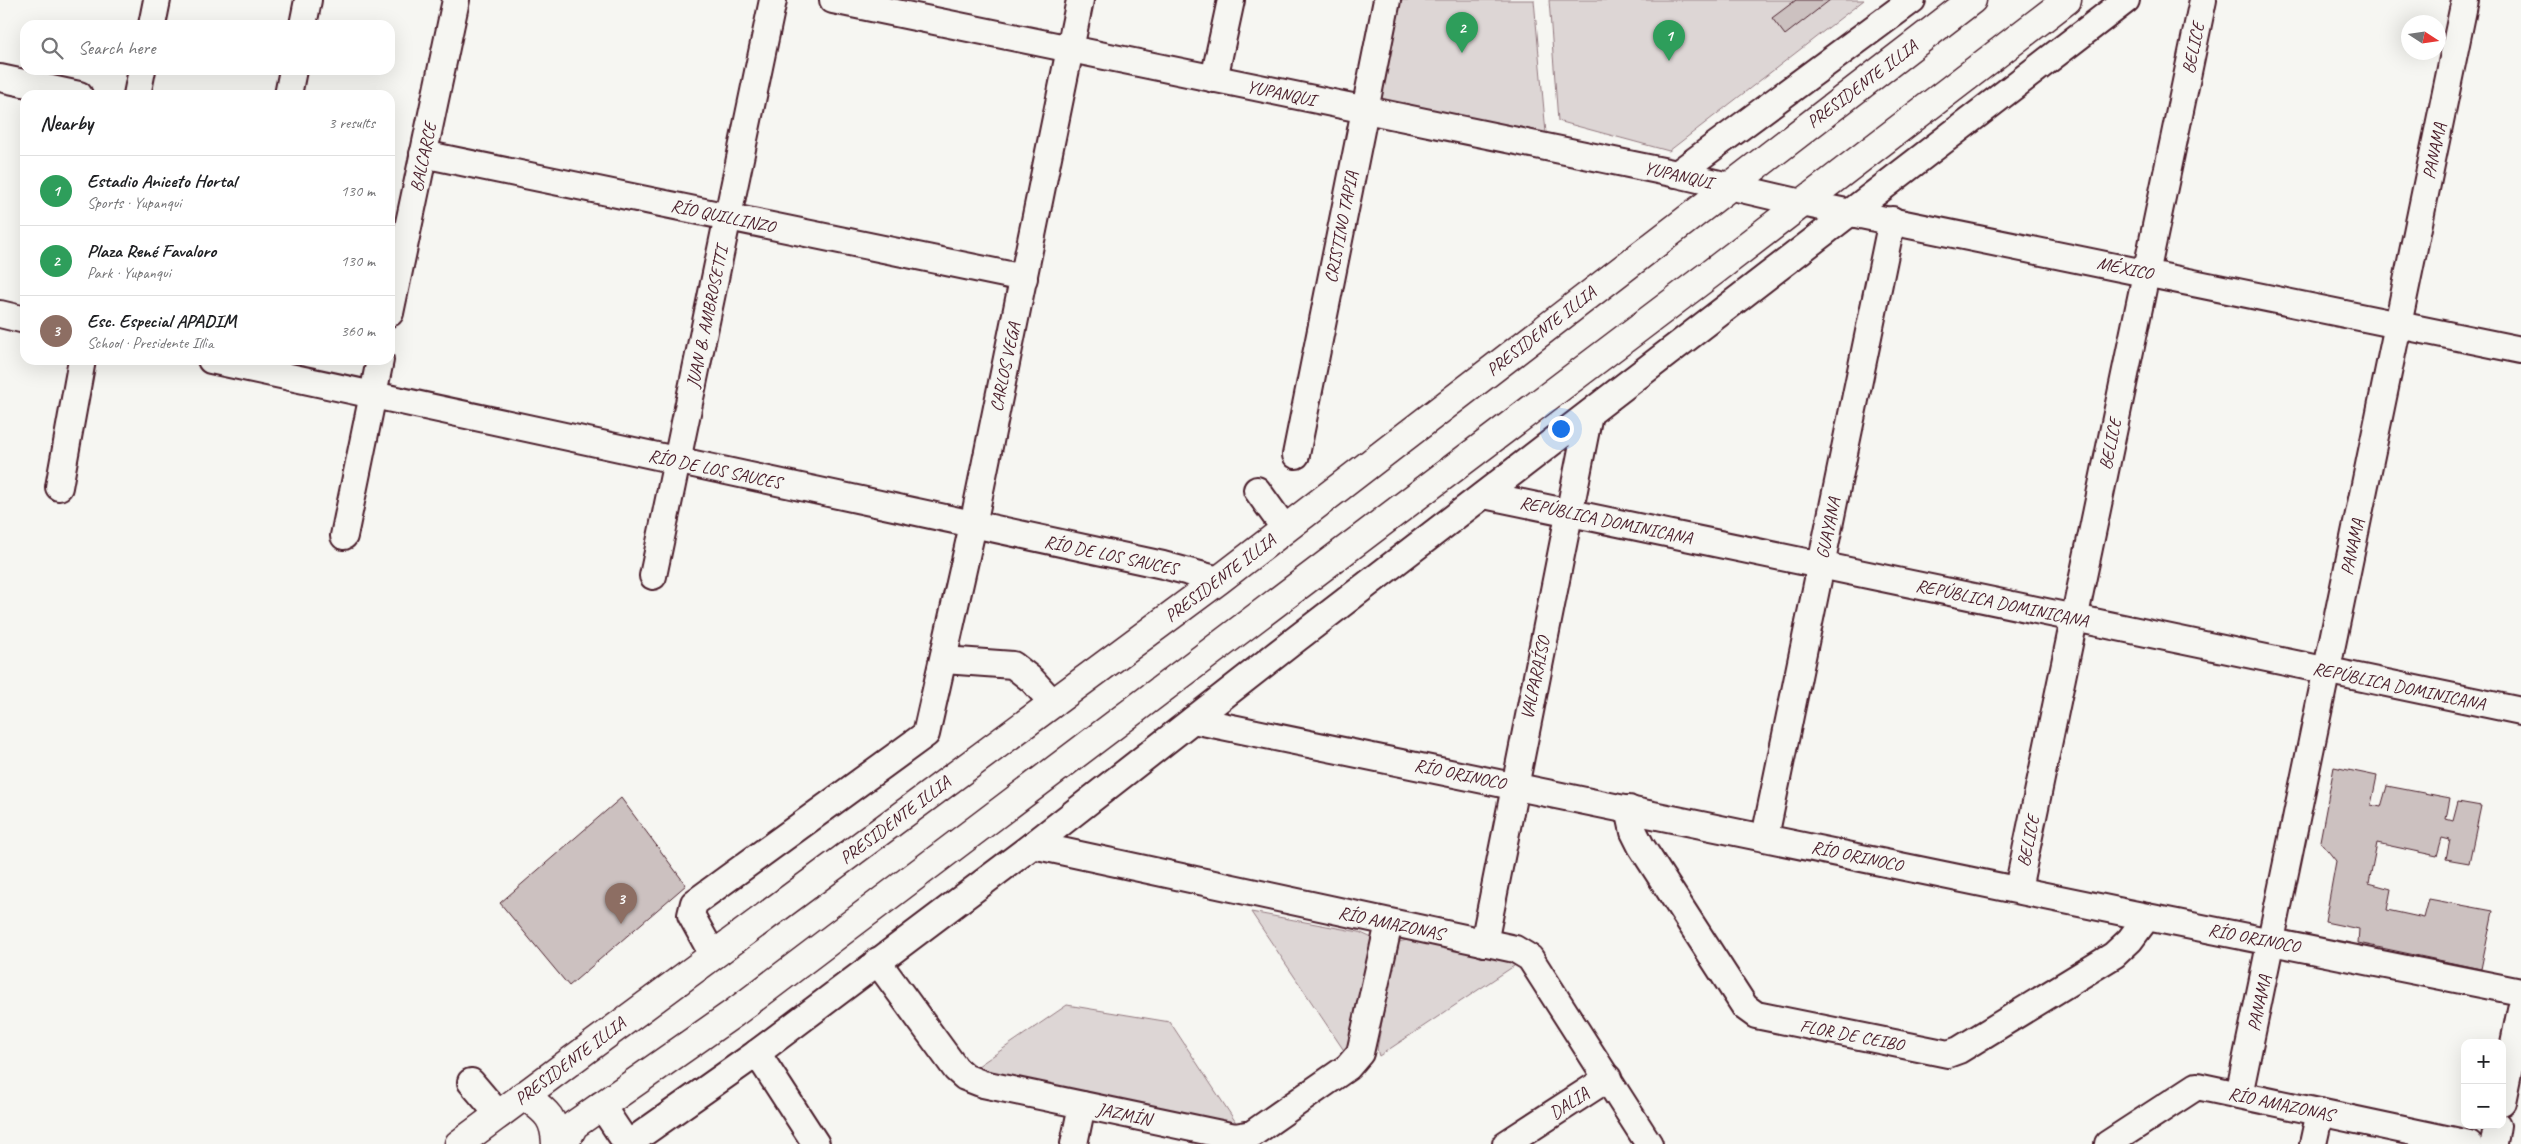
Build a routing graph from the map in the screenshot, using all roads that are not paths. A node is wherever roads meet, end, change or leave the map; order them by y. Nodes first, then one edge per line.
1 (157, 0) edge
2 (308, 0) edge
3 (456, 0) edge
4 (773, 0) edge
5 (833, 0) edge
6 (1080, 0) edge
7 (1231, 0) edge
8 (1387, 0) edge
9 (1912, 0) edge
10 (1972, 0) edge
11 (2066, 0) edge
12 (2126, 0) edge
13 (2202, 0) edge
14 (2465, 0) edge
15 (153, 20) edge
16 (304, 20) edge
17 (1071, 49) junction
18 (141, 75) edge
19 (292, 75) edge
20 (0, 78) edge
21 (1214, 79) junction
22 (56, 90) edge
23 (138, 90) edge
24 (289, 90) edge
25 (1364, 110) junction
26 (423, 154) junction
27 (1677, 174) junction
28 (1729, 186) junction
29 (1802, 203) junction
30 (1851, 212) junction
31 (728, 217) junction
32 (1892, 220) junction
33 (2146, 272) junction
34 (1024, 278) junction
35 (395, 289) edge
36 (0, 314) edge
37 (20, 319) edge
38 (2398, 324) junction
39 (2521, 350) edge
40 (81, 365) edge
41 (242, 365) edge
42 (379, 365) edge
43 (373, 395) junction
44 (1588, 414) junction
45 (1296, 455) dead end
46 (677, 461) junction
47 (59, 487) dead end
48 (1257, 490) dead end
49 (1484, 495) junction
50 (1570, 513) junction
51 (973, 525) junction
52 (1285, 529) junction
53 (344, 536) dead end
54 (1821, 565) junction
55 (654, 576) dead end
56 (1219, 580) junction
57 (2074, 618) junction
58 (944, 660) junction
59 (2327, 671) junction
60 (1053, 703) junction
61 (2521, 711) edge
62 (1193, 720) junction
63 (1513, 785) junction
64 (1630, 809) junction
65 (1765, 837) junction
66 (1034, 845) junction
67 (2018, 889) junction
68 (2147, 917) junction
69 (1389, 922) junction
70 (2272, 941) junction
71 (1484, 943) junction
72 (713, 955) junction
73 (877, 961) junction
74 (2521, 992) edge
75 (2521, 1009) edge
76 (756, 1053) junction
77 (1608, 1078) junction
78 (471, 1082) dead end
79 (2506, 1084) edge
80 (2239, 1094) junction
81 (524, 1095) junction
82 (601, 1105) junction
83 (1082, 1105) junction
84 (2320, 1112) junction
85 (499, 1114) junction
86 (2497, 1129) edge
87 (469, 1141) edge
88 (556, 1144) edge
89 (564, 1144) edge
90 (627, 1144) edge
91 (816, 1144) edge
92 (1074, 1144) edge
93 (1506, 1144) edge
94 (1649, 1144) edge
95 (2108, 1144) edge
96 (2313, 1144) edge
97 (2469, 1144) edge
98 (2494, 1144) edge

1 - 15 street
2 - 16 street
3 - 26 street, BALCARCE
4 - 31 street, JUAN B. AMBROSETTI
5 - 17 street, YUPANQUI
6 - 17 street, CARLOS VEGA
7 - 21 street
8 - 25 street, CRISTINO TAPIA
9 - 27 street
10 - 28 main road, PRESIDENTE ILLIA
11 - 29 main road
12 - 30 street
13 - 33 street, BELICE
14 - 38 street, PANAMA
17 - 21 street, YUPANQUI
17 - 34 street, CARLOS VEGA
18 - 23 street
19 - 24 street
20 - 22 street
21 - 25 street, YUPANQUI
25 - 27 street, YUPANQUI
25 - 45 street, CRISTINO TAPIA
26 - 31 street, RÍO QUILLINZO
26 - 35 street, BALCARCE
27 - 28 street, YUPANQUI
28 - 29 street, MÉXICO
28 - 52 main road, PRESIDENTE ILLIA
29 - 30 street, MÉXICO
29 - 82 main road
30 - 32 street, MÉXICO
30 - 44 street
31 - 34 street, RÍO QUILLINZO
31 - 46 street, JUAN B. AMBROSETTI
32 - 33 street, MÉXICO
32 - 54 street, GUAYANA
33 - 38 street, MÉXICO
33 - 57 street, BELICE
34 - 51 street, CARLOS VEGA
36 - 37 street
38 - 39 street, MÉXICO
38 - 59 street, PANAMA
40 - 47 street
41 - 43 street, RÍO DE LOS SAUCES
42 - 43 street
43 - 46 street, RÍO DE LOS SAUCES
43 - 53 street
44 - 49 street
44 - 50 street, VALPARAÍSO
46 - 51 street, RÍO DE LOS SAUCES
46 - 55 street, JUAN B. AMBROSETTI
48 - 52 street
49 - 50 street, REPÚBLICA DOMINICANA
49 - 62 street
50 - 54 street, REPÚBLICA DOMINICANA
50 - 63 street, VALPARAÍSO
51 - 56 street, RÍO DE LOS SAUCES
51 - 58 street, CARLOS VEGA
52 - 56 main road, PRESIDENTE ILLIA
54 - 57 street, REPÚBLICA DOMINICANA
54 - 65 street, GUAYANA
56 - 60 main road, PRESIDENTE ILLIA
57 - 59 street, REPÚBLICA DOMINICANA
57 - 67 street, BELICE
58 - 60 street
58 - 72 street, CARLOS VEGA
59 - 61 street, REPÚBLICA DOMINICANA
59 - 70 street, PANAMA
60 - 72 main road, PRESIDENTE ILLIA
62 - 63 street, RÍO ORINOCO
62 - 66 street
63 - 64 street, RÍO ORINOCO
63 - 71 street, VALPARAÍSO
64 - 65 street, RÍO ORINOCO
64 - 68 street, FLOR DE CEIBO
65 - 67 street, RÍO ORINOCO
66 - 69 street, RÍO AMAZONAS
66 - 73 street
67 - 68 street, RÍO ORINOCO
68 - 70 street, RÍO ORINOCO
69 - 71 street, RÍO AMAZONAS
69 - 83 street, JAZMÍN
70 - 74 street, RÍO ORINOCO
70 - 80 street, PANAMA
71 - 77 street, RÍO AMAZONAS
72 - 81 main road, PRESIDENTE ILLIA
73 - 76 street
73 - 83 street, JAZMÍN
75 - 79 street
76 - 90 street
76 - 91 street
77 - 93 street, DALIA
77 - 94 street, RÍO AMAZONAS
78 - 85 street
80 - 84 street, RÍO AMAZONAS
80 - 95 street, RÍO AMAZONAS
81 - 85 main road, PRESIDENTE ILLIA
81 - 88 main road
82 - 89 main road
82 - 90 street
83 - 92 street
84 - 96 street
84 - 97 street, RÍO AMAZONAS
85 - 87 main road, PRESIDENTE ILLIA
86 - 98 street

